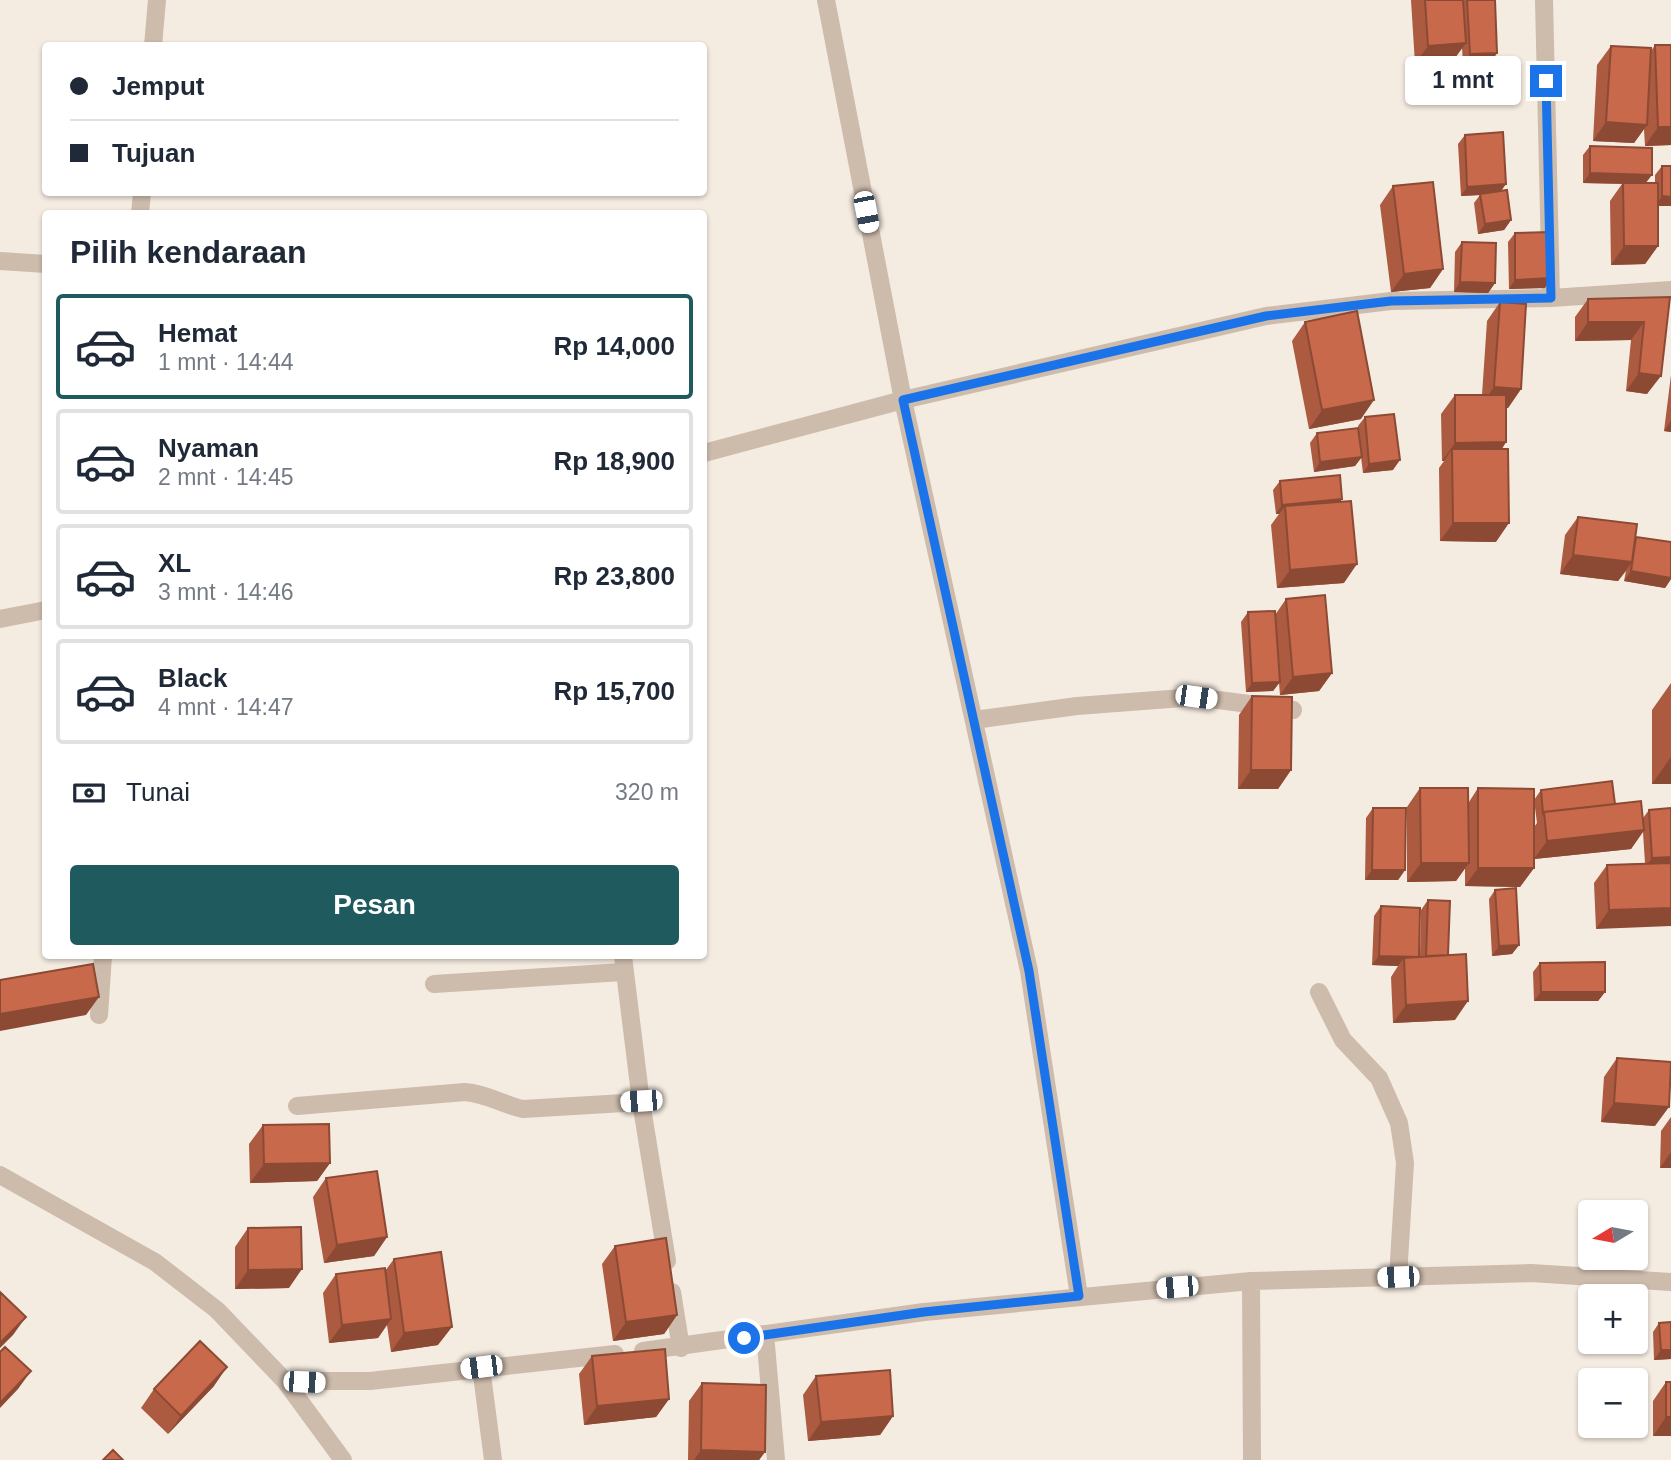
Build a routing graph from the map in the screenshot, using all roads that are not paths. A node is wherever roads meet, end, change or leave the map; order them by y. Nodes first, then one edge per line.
1 (158, 0) edge
2 (826, 0) edge
3 (1544, 0) edge
4 (153, 42) edge
5 (0, 261) edge
6 (42, 264) edge
7 (1671, 289) edge
8 (1551, 298) junction
9 (903, 400) junction
10 (707, 452) edge
11 (42, 611) edge
12 (0, 619) edge
13 (1293, 710) edge
14 (974, 720) junction
15 (103, 959) edge
16 (623, 964) edge
17 (434, 984) dead end
18 (1319, 992) dead end
19 (99, 1015) edge
20 (641, 1101) junction
21 (297, 1106) dead end
22 (0, 1175) edge
23 (1398, 1277) junction
24 (1251, 1281) junction
25 (1671, 1282) edge
26 (1079, 1296) junction
27 (765, 1334) junction
28 (681, 1348) junction
29 (481, 1367) junction
30 (285, 1381) junction
31 (343, 1460) edge
32 (493, 1460) edge
33 (776, 1460) edge
34 (1252, 1460) edge

1 - 4 street
2 - 9 street
3 - 8 street
5 - 6 street
7 - 8 street
8 - 9 street
9 - 10 street
9 - 14 street
11 - 12 street
13 - 14 street
14 - 26 street
15 - 19 street
16 - 17 street
16 - 20 street
18 - 23 street
20 - 21 street
20 - 28 street
22 - 30 street
23 - 24 street
23 - 25 street
24 - 26 street
24 - 34 street
26 - 27 street
27 - 28 street
27 - 33 street
28 - 29 street
29 - 30 street
29 - 32 street
30 - 31 street

